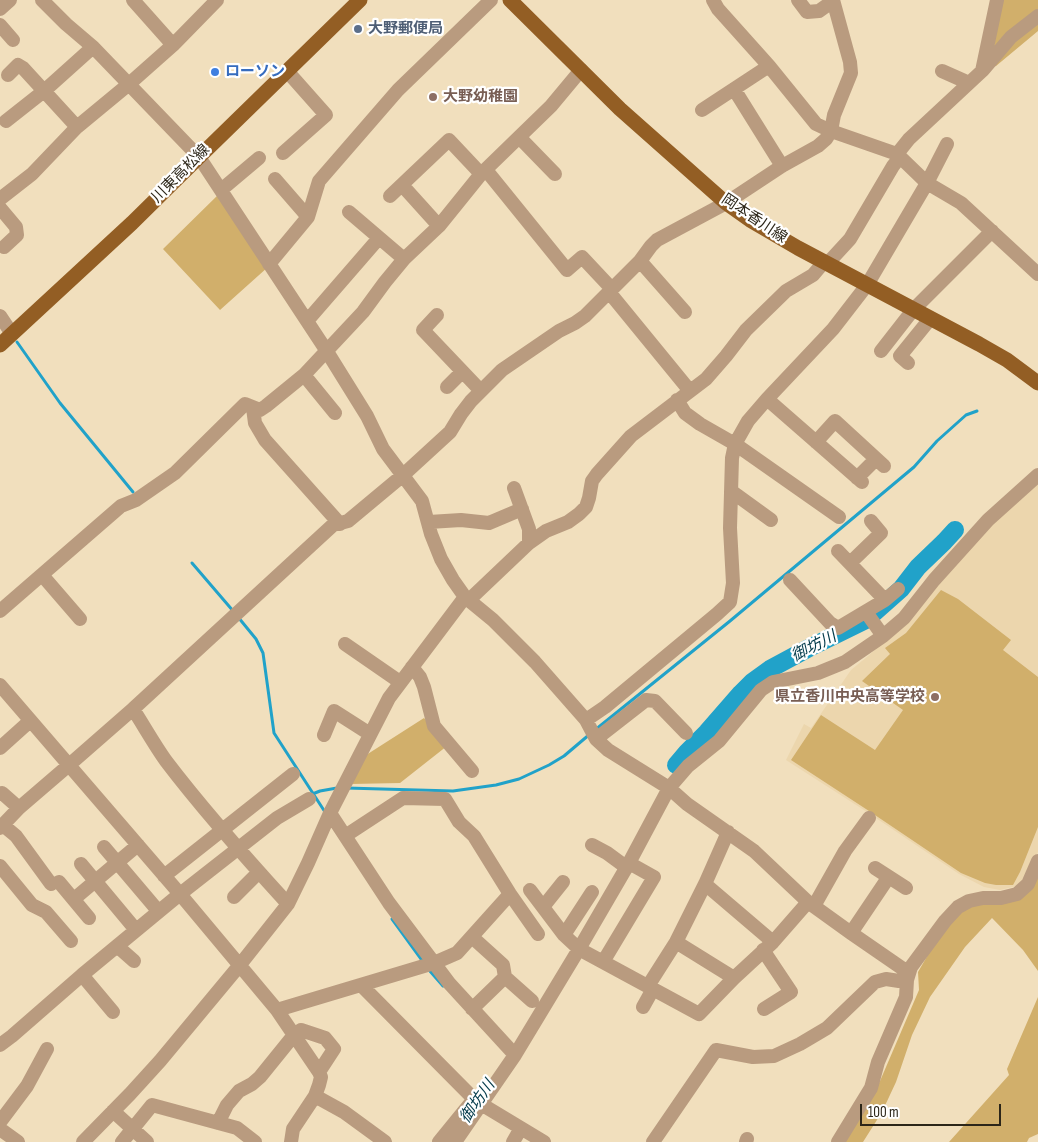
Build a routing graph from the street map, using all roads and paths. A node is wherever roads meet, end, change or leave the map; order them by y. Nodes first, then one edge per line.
1 (10, 0) edge
2 (42, 0) edge
3 (133, 0) edge
4 (217, 0) edge
5 (360, 0) edge
6 (491, 0) edge
7 (510, 0) edge
8 (713, 0) edge
9 (798, 0) edge
10 (998, 0) edge
11 (833, 1) edge
12 (0, 9) edge
13 (1038, 16) edge
14 (0, 24) edge
15 (13, 40) dead end
16 (173, 44) junction
17 (93, 47) junction
18 (769, 66) junction
19 (581, 70) junction
20 (982, 70) junction
21 (287, 71) junction
22 (942, 71) dead end
23 (8, 75) dead end
24 (969, 83) junction
25 (129, 84) junction
26 (734, 88) junction
27 (44, 91) junction
28 (702, 110) dead end
29 (6, 122) dead end
30 (77, 127) junction
31 (830, 131) junction
32 (519, 137) junction
33 (947, 144) dead end
34 (283, 153) dead end
35 (899, 155) junction
36 (199, 156) junction
37 (259, 158) dead end
38 (782, 166) junction
39 (483, 172) junction
40 (555, 174) dead end
41 (275, 179) dead end
42 (927, 183) junction
43 (402, 185) junction
44 (221, 190) junction
45 (390, 196) dead end
46 (0, 201) edge
47 (726, 203) junction
48 (349, 212) dead end
49 (308, 217) junction
50 (439, 226) junction
51 (992, 231) junction
52 (379, 238) junction
53 (4, 247) dead end
54 (404, 259) junction
55 (640, 261) junction
56 (826, 263) junction
57 (269, 264) junction
58 (1038, 274) edge
59 (867, 285) junction
60 (611, 291) junction
61 (914, 310) junction
62 (685, 312) dead end
63 (437, 315) dead end
64 (0, 316) edge
65 (930, 319) junction
66 (307, 321) junction
67 (12, 334) junction
68 (0, 345) edge
69 (326, 350) junction
70 (881, 351) dead end
71 (908, 363) dead end
72 (462, 372) junction
73 (304, 375) junction
74 (1038, 383) edge
75 (447, 387) dead end
76 (481, 391) junction
77 (690, 391) junction
78 (767, 399) junction
79 (677, 400) junction
80 (253, 408) junction
81 (334, 413) dead end
82 (816, 442) junction
83 (736, 444) junction
84 (1038, 475) edge
85 (402, 476) junction
86 (514, 488) dead end
87 (731, 491) junction
88 (522, 509) junction
89 (839, 517) dead end
90 (771, 520) dead end
91 (871, 520) dead end
92 (429, 522) junction
93 (340, 524) junction
94 (528, 543) junction
95 (838, 551) dead end
96 (850, 563) junction
97 (42, 575) junction
98 (790, 580) dead end
99 (898, 589) dead end
100 (467, 599) junction
101 (885, 600) junction
102 (0, 611) edge
103 (866, 612) junction
104 (80, 619) dead end
105 (883, 636) junction
106 (344, 644) dead end
107 (412, 667) junction
108 (400, 682) junction
109 (0, 685) edge
110 (133, 709) junction
111 (30, 720) junction
112 (586, 720) junction
113 (686, 733) dead end
114 (370, 734) junction
115 (324, 735) dead end
116 (596, 739) junction
117 (0, 748) edge
118 (69, 765) junction
119 (472, 771) dead end
120 (292, 774) dead end
121 (669, 788) junction
122 (0, 794) edge
123 (309, 799) dead end
124 (20, 808) junction
125 (330, 813) junction
126 (869, 818) dead end
127 (2, 826) edge
128 (221, 830) junction
129 (728, 832) junction
130 (345, 836) junction
131 (138, 845) junction
132 (592, 846) dead end
133 (104, 847) dead end
134 (237, 848) junction
135 (1038, 861) edge
136 (118, 862) junction
137 (81, 864) dead end
138 (628, 865) junction
139 (0, 866) edge
140 (875, 868) dead end
141 (259, 872) junction
142 (164, 876) junction
143 (888, 878) junction
144 (95, 881) junction
145 (563, 882) dead end
146 (705, 884) junction
147 (906, 888) dead end
148 (530, 890) dead end
149 (592, 892) dead end
150 (180, 894) junction
151 (510, 894) junction
152 (234, 897) dead end
153 (74, 899) junction
154 (288, 904) junction
155 (811, 904) junction
156 (154, 906) dead end
157 (543, 907) junction
158 (90, 918) dead end
159 (131, 924) dead end
160 (851, 933) junction
161 (538, 934) dead end
162 (564, 935) junction
163 (472, 937) junction
164 (71, 941) dead end
165 (676, 942) junction
166 (117, 946) junction
167 (768, 946) junction
168 (579, 949) junction
169 (134, 961) dead end
170 (434, 962) junction
171 (604, 962) junction
172 (239, 966) junction
173 (82, 975) junction
174 (908, 976) junction
175 (505, 977) junction
176 (734, 978) junction
177 (361, 984) junction
178 (650, 987) junction
179 (532, 1001) dead end
180 (644, 1006) dead end
181 (472, 1009) junction
182 (764, 1009) dead end
183 (276, 1010) junction
184 (113, 1012) dead end
185 (294, 1035) junction
186 (0, 1045) edge
187 (47, 1049) dead end
188 (515, 1055) junction
189 (319, 1072) junction
190 (315, 1096) junction
191 (478, 1101) junction
192 (114, 1111) junction
193 (0, 1122) edge
194 (218, 1123) junction
195 (520, 1128) junction
196 (0, 1129) edge
197 (132, 1129) junction
198 (18, 1142) edge
199 (83, 1142) edge
200 (122, 1142) edge
201 (147, 1142) edge
202 (255, 1142) edge
203 (292, 1142) edge
204 (384, 1142) edge
205 (439, 1142) edge
206 (455, 1142) edge
207 (513, 1142) edge
208 (544, 1142) edge
209 (653, 1142) edge
210 (838, 1142) edge

1 - 12 street
2 - 17 street
3 - 16 street
4 - 16 street
5 - 21 main road, 川東高松線
6 - 49 street
7 - 19 main road, 岡本香川線
8 - 18 street
9 - 11 street
10 - 20 street
11 - 31 street
13 - 20 street
14 - 15 street
16 - 25 street
17 - 25 street
17 - 27 street
18 - 26 street
18 - 31 street
19 - 32 street
19 - 47 main road, 岡本香川線
20 - 24 street
21 - 34 street
21 - 36 main road, 川東高松線
22 - 24 street
23 - 27 street
24 - 35 street
25 - 30 street
25 - 36 street
26 - 28 street
26 - 38 street
27 - 29 street
27 - 30 street
30 - 46 street
31 - 35 street
31 - 38 street
32 - 39 street
32 - 40 street
33 - 42 street
35 - 42 street
35 - 56 street
36 - 44 street
36 - 67 main road, 川東高松線
37 - 44 street
38 - 47 street
39 - 43 street
39 - 50 street
39 - 60 street
41 - 49 street
42 - 51 street
42 - 59 street
43 - 45 street
43 - 50 street
44 - 57 street
46 - 53 street
47 - 55 street
47 - 56 main road, 岡本香川線
48 - 52 street
49 - 57 street
50 - 54 street
51 - 58 street
51 - 61 street
52 - 54 street
52 - 66 street
54 - 69 street
55 - 60 street
55 - 62 street
56 - 59 main road, 岡本香川線
56 - 77 street
57 - 66 street
59 - 61 main road, 岡本香川線
59 - 78 street
60 - 76 street
60 - 77 street
61 - 65 main road, 岡本香川線
61 - 70 street
63 - 72 street
64 - 67 street
65 - 71 street
65 - 74 main road, 岡本香川線
66 - 69 street
67 - 68 main road, 川東高松線
69 - 73 street
69 - 85 street
72 - 75 street
72 - 76 street
73 - 80 street
73 - 81 street
76 - 85 street
77 - 79 street
78 - 82 street
78 - 83 street
79 - 83 street
79 - 94 street
80 - 93 street
80 - 97 street
82 - 82 street
83 - 87 street
83 - 89 street
84 - 105 street
85 - 92 street
85 - 93 street
86 - 88 street
87 - 90 street
87 - 112 street
88 - 92 street
88 - 94 street
91 - 96 street
92 - 100 street
93 - 110 street
94 - 100 street
95 - 96 street
96 - 101 street
97 - 102 street
97 - 104 street
98 - 103 street
99 - 101 street
100 - 107 street
100 - 112 street
101 - 103 street
103 - 105 street
105 - 121 street
106 - 108 street
107 - 108 street
107 - 119 street
108 - 114 street
109 - 111 street
110 - 118 street
110 - 128 street
111 - 117 street
111 - 118 street
112 - 116 street
113 - 116 street
114 - 115 street
114 - 125 street
116 - 121 street
118 - 124 street
118 - 131 street
120 - 128 street
121 - 129 street
121 - 138 street
122 - 124 street
123 - 134 street
124 - 127 street
125 - 130 street
125 - 154 street
126 - 155 street
127 - 153 street
128 - 134 street
128 - 142 street
129 - 146 street
129 - 155 street
130 - 151 street
130 - 170 street
131 - 136 street
131 - 142 street
132 - 138 street
133 - 136 street
134 - 141 street
134 - 150 street
135 - 174 street
136 - 144 street
136 - 156 street
137 - 144 street
138 - 168 street
138 - 171 street
139 - 164 street
140 - 143 street
141 - 152 street
141 - 154 street
142 - 150 street
143 - 147 street
143 - 160 street
144 - 153 street
144 - 159 street
145 - 157 street
146 - 165 street
146 - 167 street
148 - 157 street
149 - 162 street
150 - 166 street
150 - 172 street
151 - 161 street
151 - 163 street
153 - 158 street
154 - 172 street
155 - 160 street
155 - 167 street
157 - 162 street
160 - 174 street
162 - 168 street
163 - 170 street
163 - 175 street
165 - 176 street
165 - 178 street
166 - 169 street
166 - 173 street
167 - 176 street
167 - 182 street
168 - 171 street
168 - 188 street
170 - 177 street
170 - 181 street
171 - 178 street
172 - 183 street
172 - 192 street
173 - 184 street
173 - 186 street
174 - 209 street
174 - 210 street
175 - 179 street
175 - 181 street
176 - 178 street
177 - 183 street
177 - 191 street
178 - 180 street
181 - 188 street
183 - 185 street
185 - 189 street
185 - 189 street
185 - 194 street
187 - 193 street
188 - 191 street
189 - 190 street
190 - 203 street
190 - 204 street
191 - 195 street
191 - 205 street
191 - 206 street
192 - 197 street
192 - 199 street
194 - 197 street
194 - 202 street
195 - 207 street
195 - 208 street
196 - 198 street
197 - 200 street
197 - 201 street

